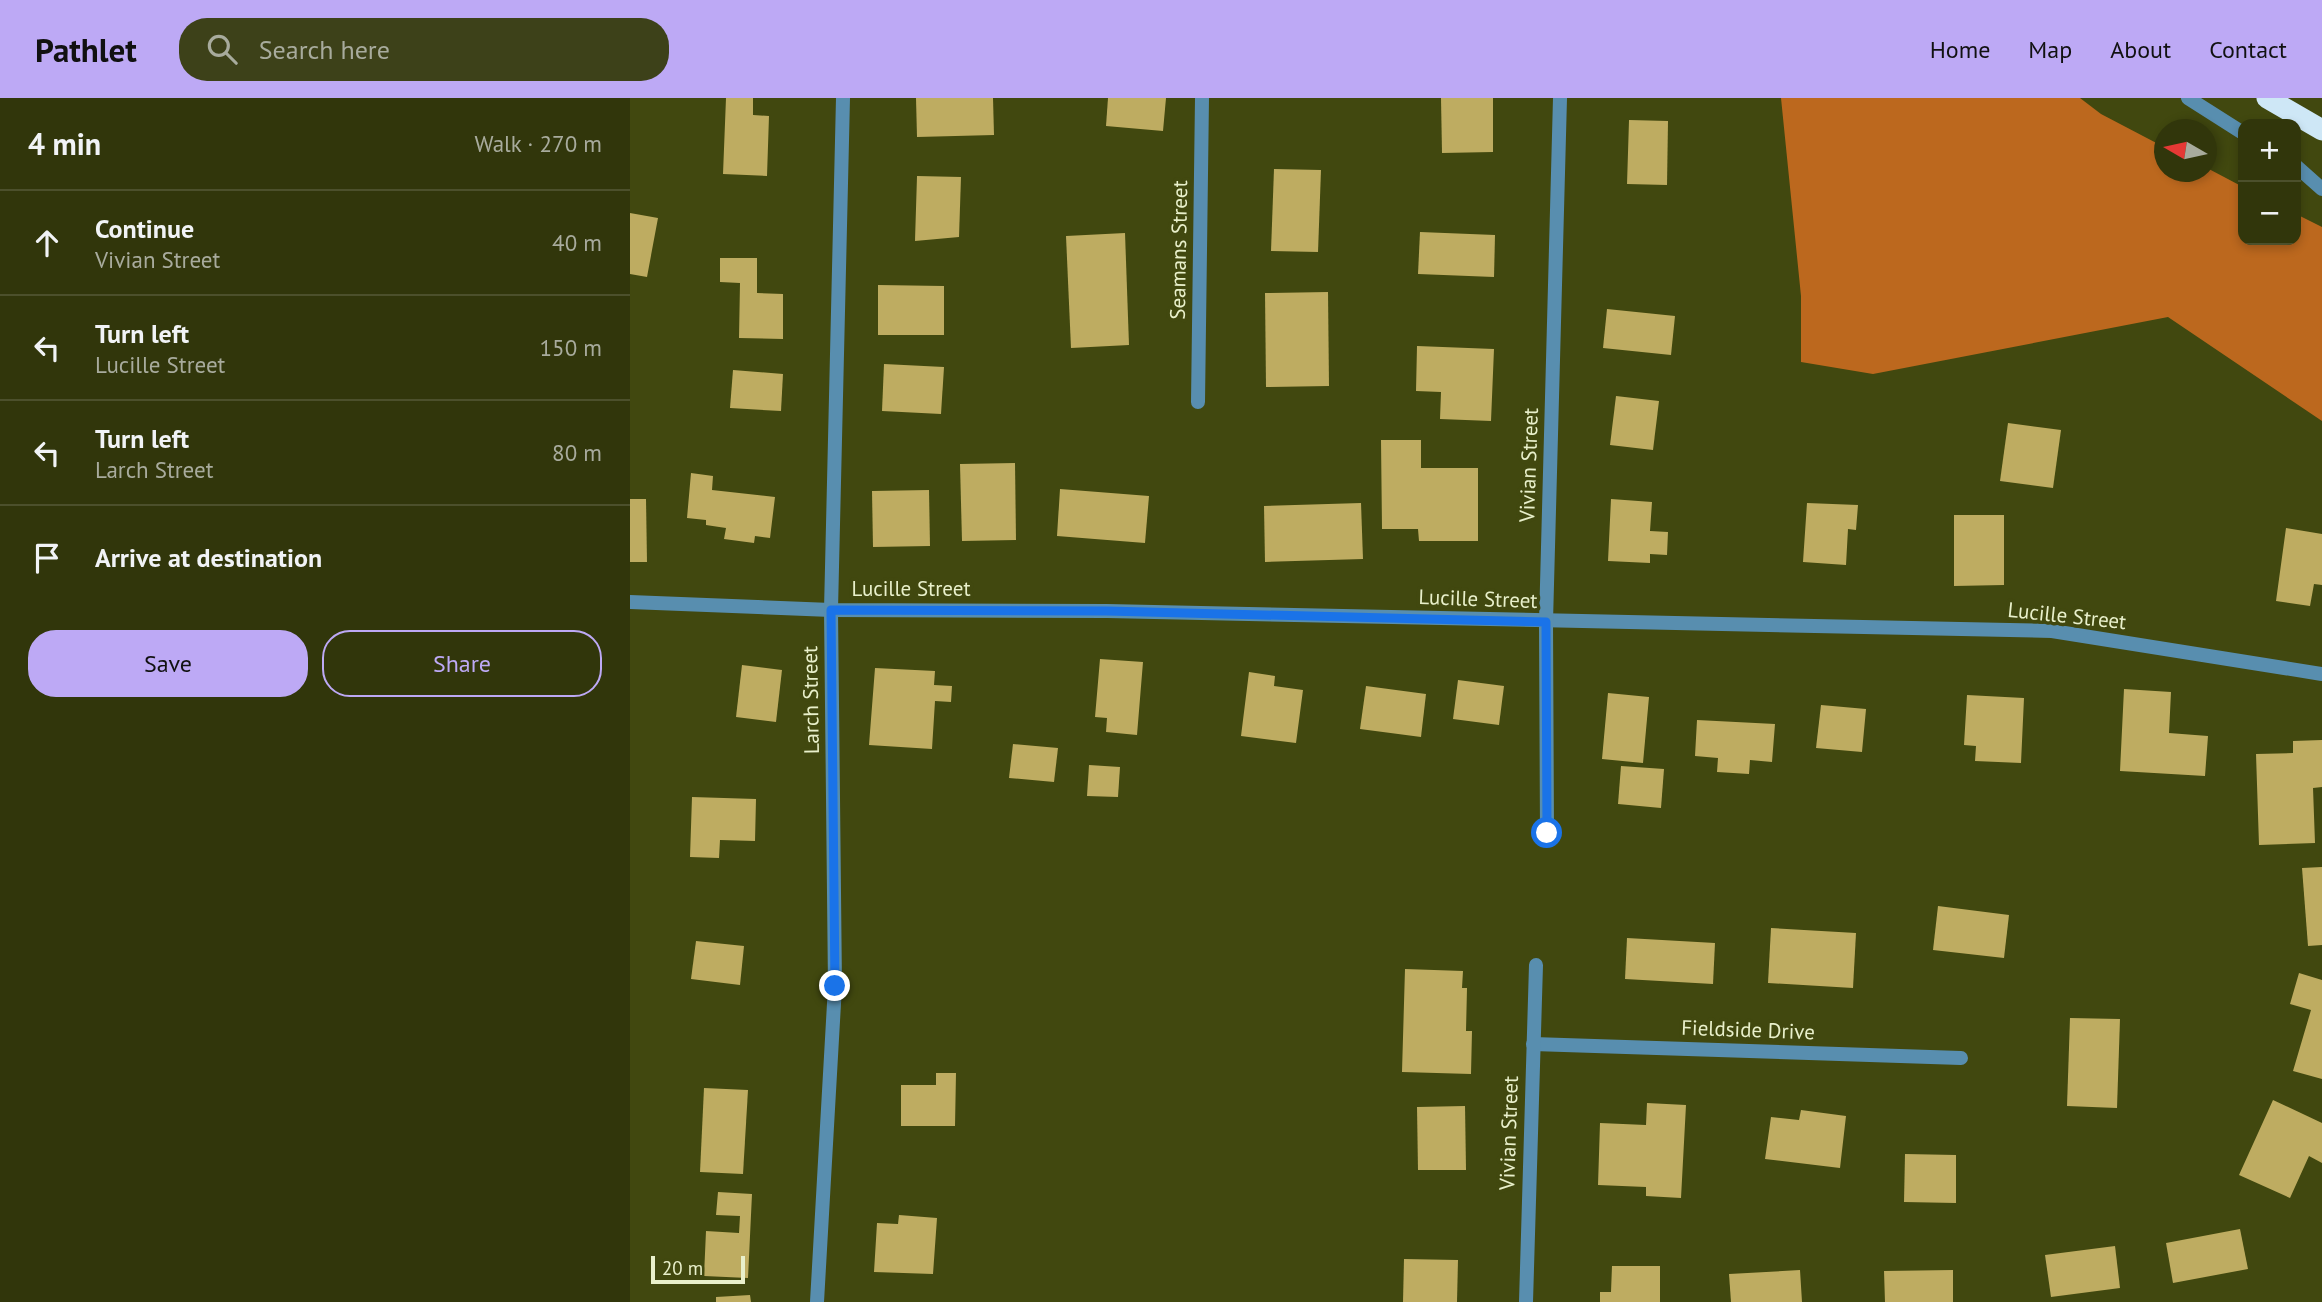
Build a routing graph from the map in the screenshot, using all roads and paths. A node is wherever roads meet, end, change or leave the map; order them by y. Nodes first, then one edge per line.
1 (843, 98) edge
2 (1202, 98) edge
3 (1560, 98) edge
4 (2188, 98) edge
5 (2267, 98) edge
6 (2238, 130) edge
7 (2322, 130) edge
8 (2301, 170) edge
9 (2322, 189) edge
10 (1198, 402) dead end
11 (630, 602) edge
12 (831, 610) junction
13 (1546, 622) junction
14 (2322, 674) edge
15 (1547, 833) dead end
16 (1536, 965) dead end
17 (1533, 1044) junction
18 (1961, 1058) dead end
19 (817, 1302) edge
20 (1526, 1302) edge

1 - 12 street, Larch Street
2 - 10 street, Seamans Street
3 - 13 street, Vivian Street
4 - 6 street
5 - 7 highway
8 - 9 street
11 - 12 street, Lucille Street
12 - 13 street, Lucille Street
12 - 19 street, Larch Street
13 - 14 street, Lucille Street
13 - 15 street, Vivian Street
16 - 17 street, Vivian Street
17 - 18 street, Fieldside Drive
17 - 20 street, Vivian Street

